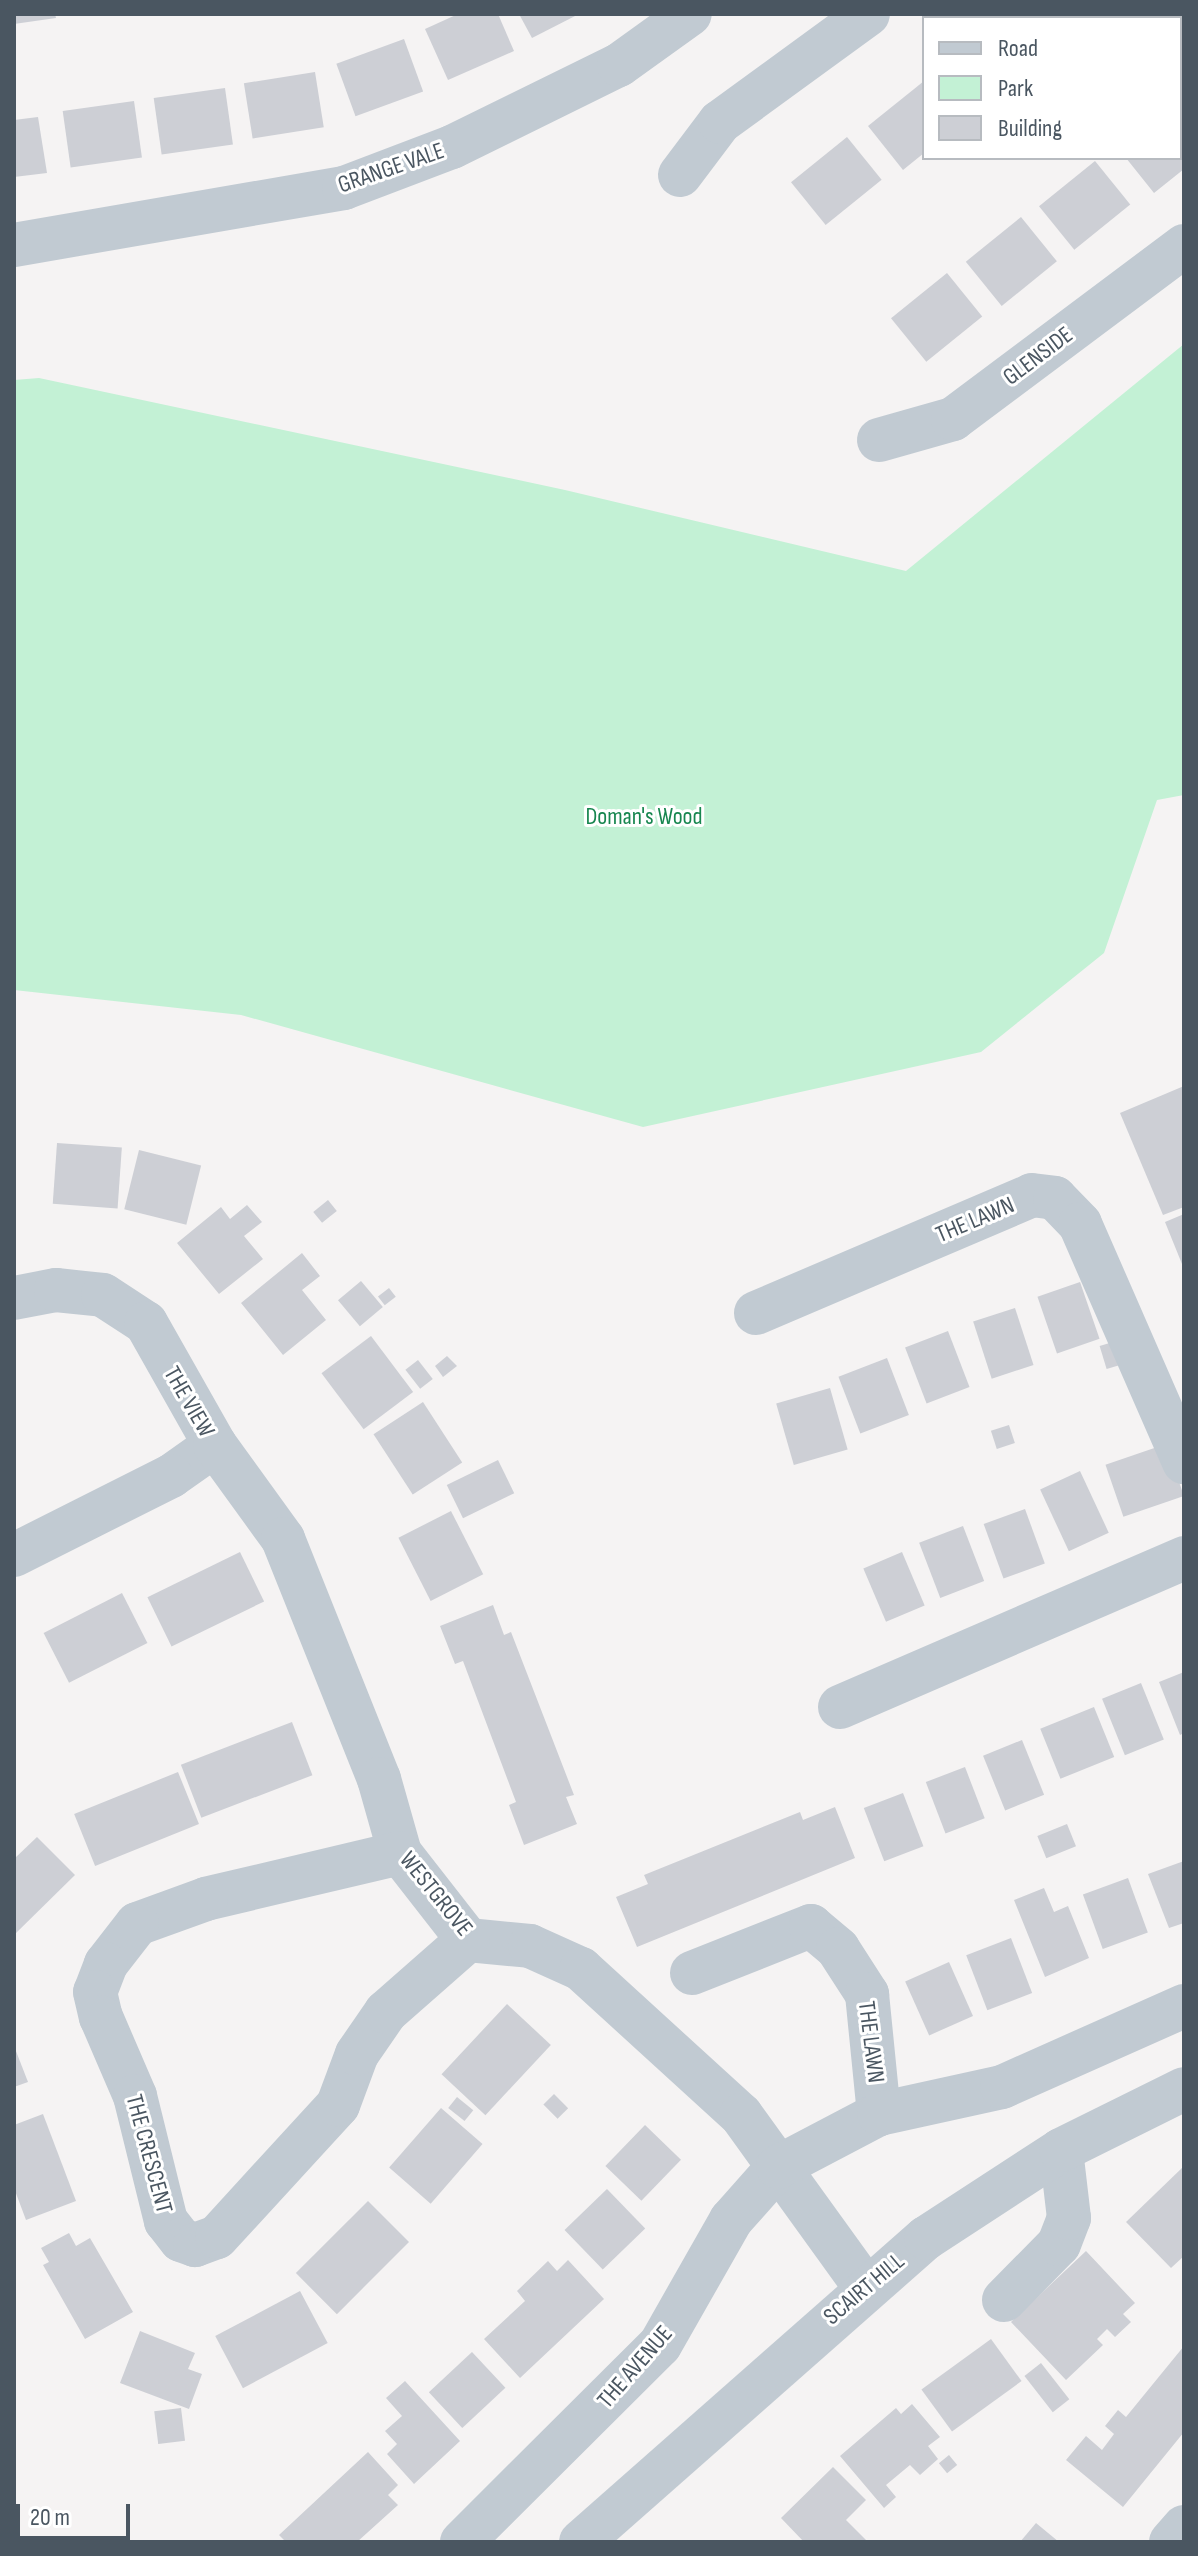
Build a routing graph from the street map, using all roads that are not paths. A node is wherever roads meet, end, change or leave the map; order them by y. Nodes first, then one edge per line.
1 (690, 14) edge
2 (868, 14) edge
3 (680, 175) dead end
4 (14, 245) edge
5 (1184, 246) edge
6 (879, 440) dead end
7 (14, 1298) edge
8 (756, 1313) dead end
9 (215, 1445) junction
10 (1184, 1462) edge
11 (14, 1555) edge
12 (1184, 1558) edge
13 (840, 1707) dead end
14 (400, 1853) junction
15 (468, 1940) junction
16 (692, 1973) dead end
17 (1184, 2006) edge
18 (1184, 2089) edge
19 (879, 2114) junction
20 (1061, 2150) junction
21 (778, 2167) junction
22 (865, 2287) junction
23 (1004, 2300) dead end
24 (1184, 2527) edge
25 (462, 2542) edge
26 (581, 2542) edge
27 (1171, 2542) edge

1 - 4 street, GRANGE VALE
2 - 3 street
5 - 6 street, GLENSIDE
7 - 9 street, THE VIEW
8 - 10 street, THE LAWN
9 - 11 street, THE VIEW
9 - 14 street, WESTGROVE
12 - 13 street
14 - 15 street, WESTGROVE
14 - 15 street, THE CRESCENT
15 - 21 street, WESTGROVE
16 - 19 street, THE LAWN
17 - 19 street, THE LAWN
18 - 20 street, SCAIRT HILL
19 - 21 street, THE LAWN
20 - 22 street, SCAIRT HILL
20 - 23 street
21 - 22 street, WESTGROVE
21 - 25 street, THE AVENUE
22 - 26 street, SCAIRT HILL
24 - 27 street

